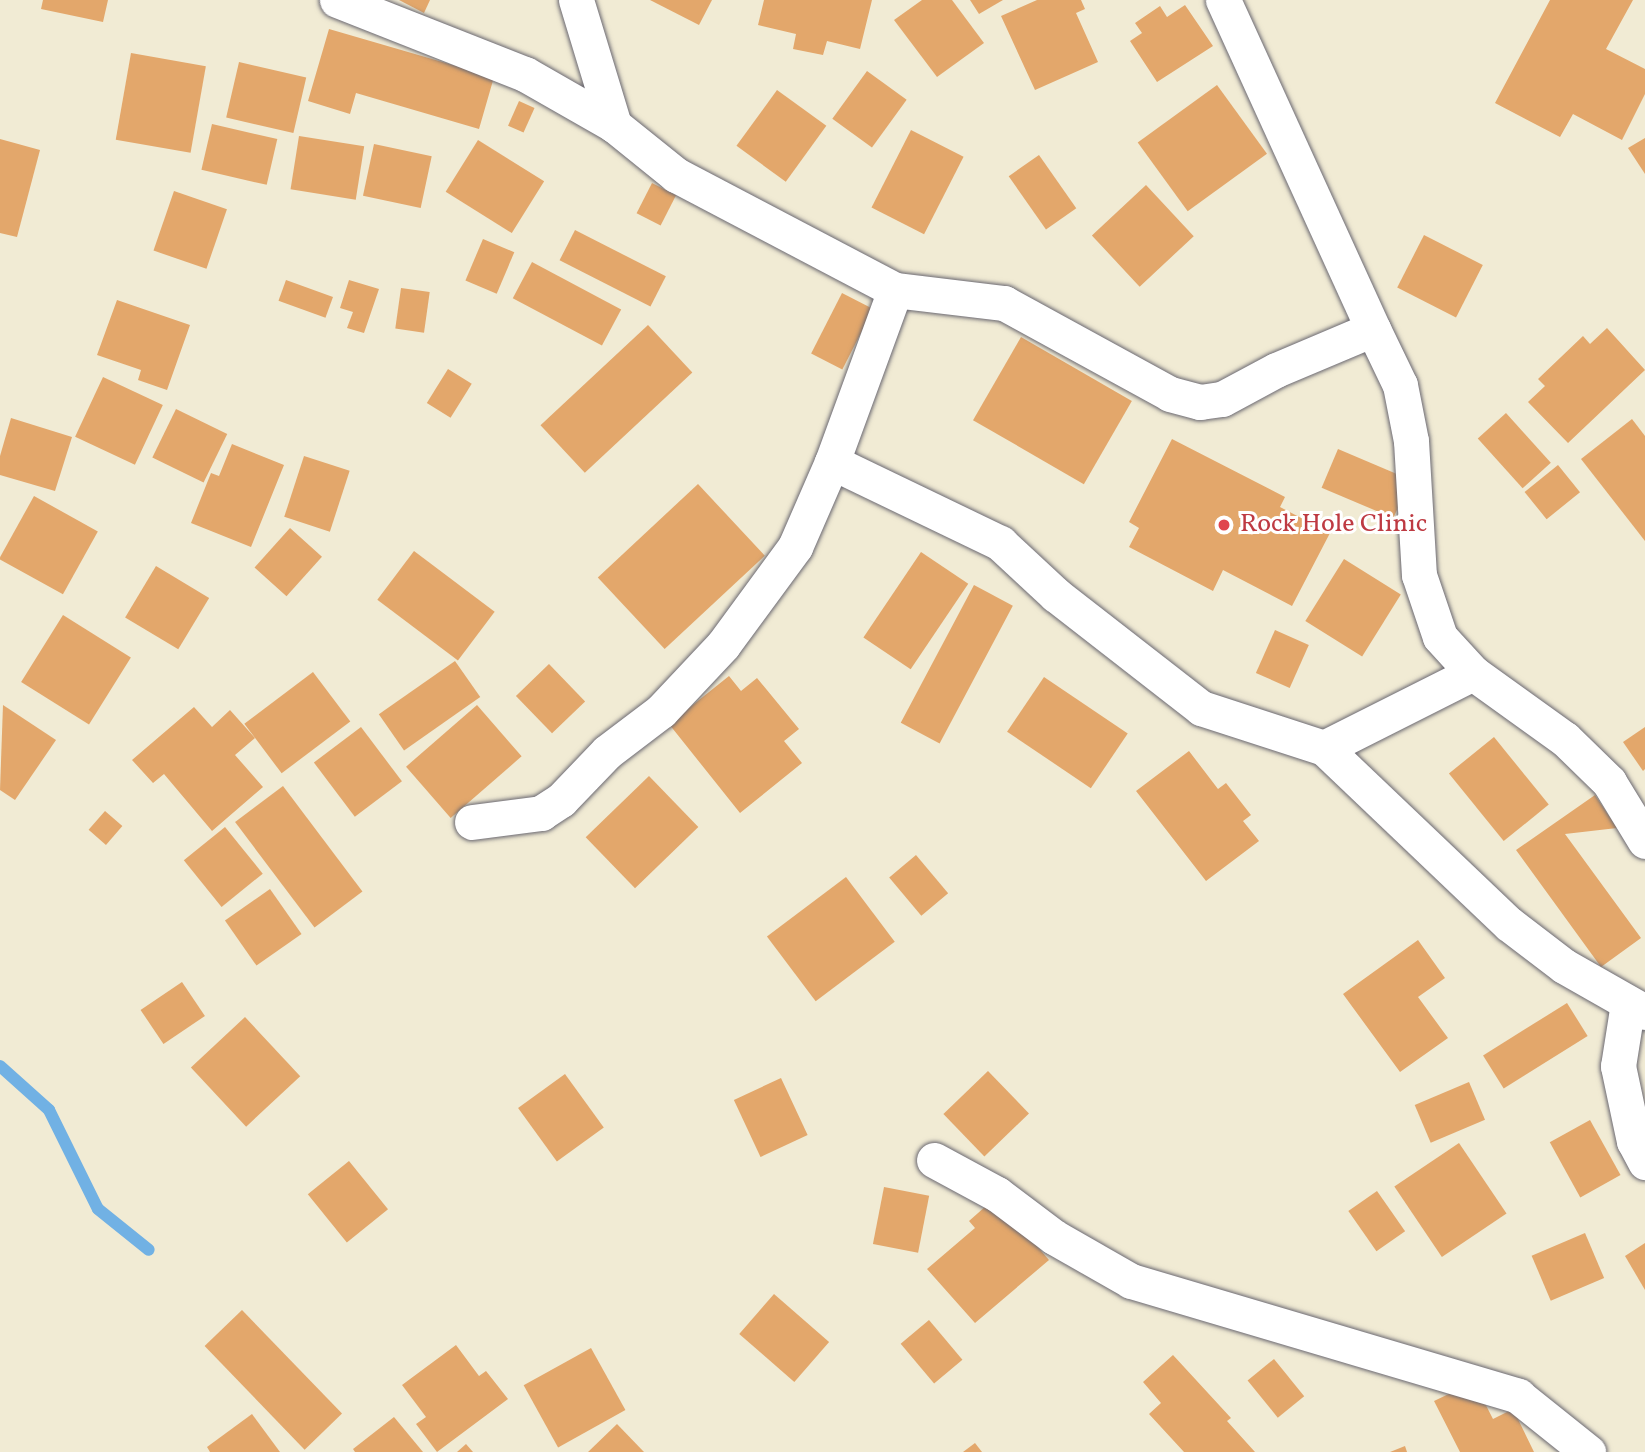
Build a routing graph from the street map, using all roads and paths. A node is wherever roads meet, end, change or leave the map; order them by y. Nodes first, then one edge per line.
1 (337, 0) edge
2 (576, 0) edge
3 (1223, 0) edge
4 (614, 125) junction
5 (895, 290) junction
6 (1373, 329) junction
7 (832, 462) junction
8 (1473, 673) junction
9 (1324, 748) junction
10 (472, 821) dead end
11 (1645, 841) edge
12 (1636, 1008) edge
13 (934, 1160) dead end
14 (1645, 1162) edge
15 (1588, 1452) edge

1 - 4 street
2 - 4 street
3 - 6 street
4 - 5 street
5 - 6 street
5 - 7 street
6 - 8 street
7 - 9 street
7 - 10 street
8 - 9 street
8 - 11 street
9 - 12 street
12 - 14 street
13 - 15 street

